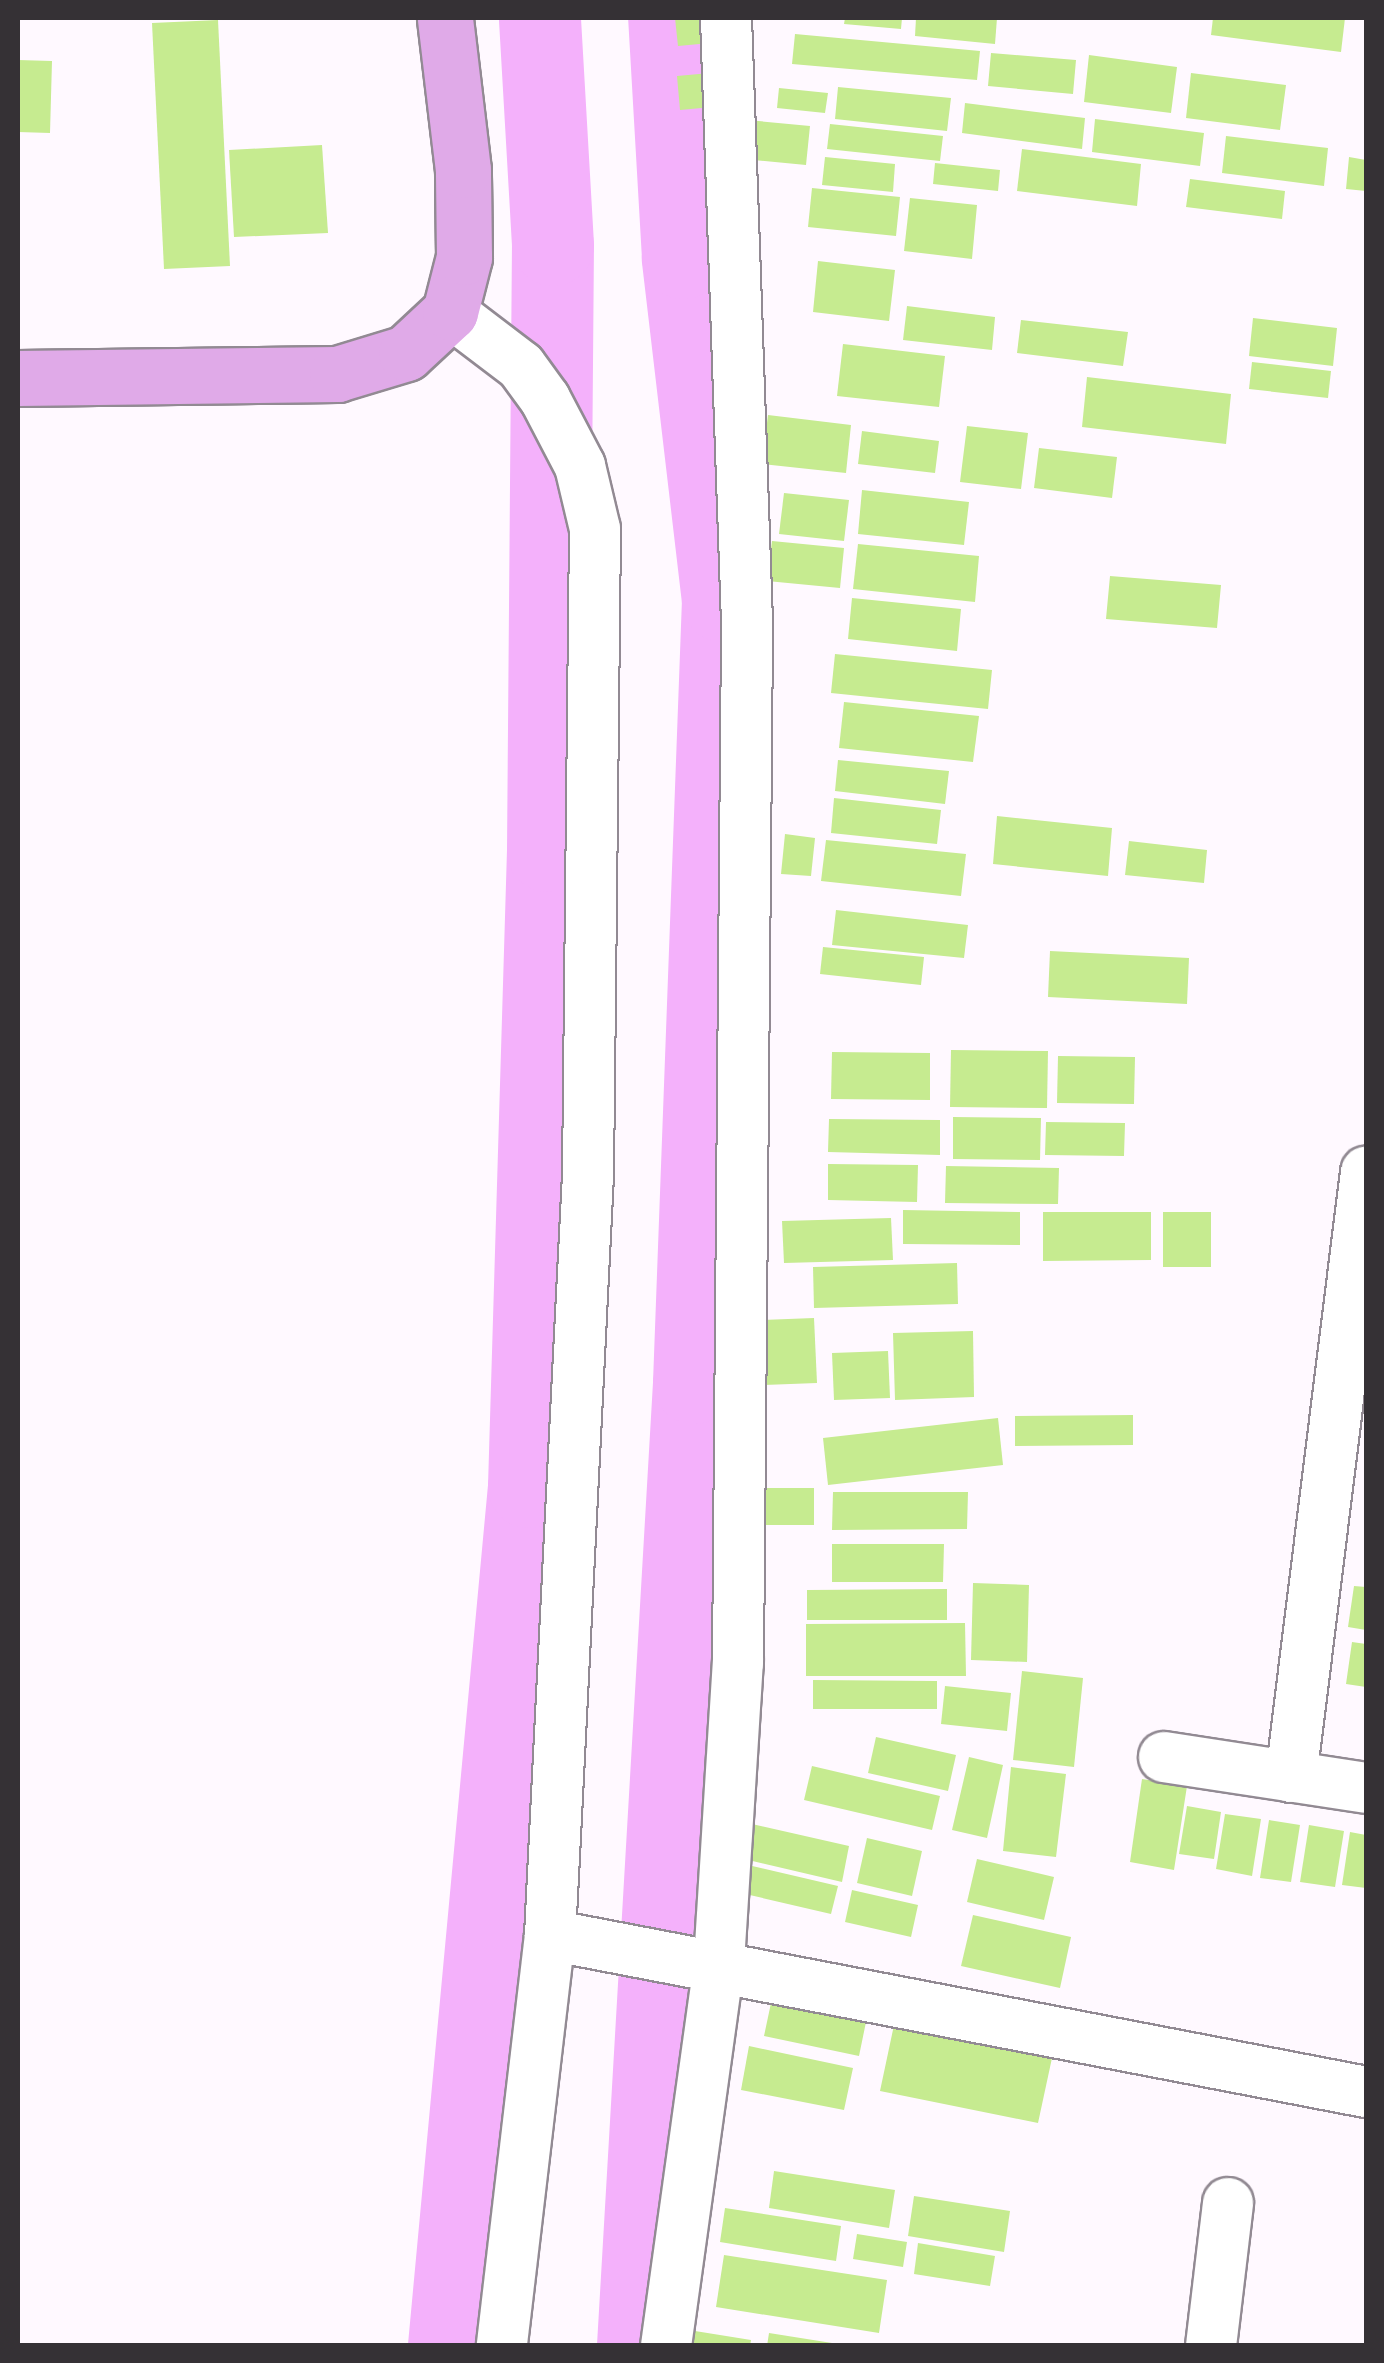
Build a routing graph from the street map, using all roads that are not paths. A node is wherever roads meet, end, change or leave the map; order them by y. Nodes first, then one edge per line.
1 (445, 18) edge
2 (726, 18) edge
3 (450, 312) junction
4 (18, 378) edge
5 (1366, 1172) edge
6 (1164, 1757) dead end
7 (1291, 1776) junction
8 (1366, 1788) edge
9 (550, 1935) junction
10 (707, 1960) junction
11 (1366, 2092) edge
12 (1228, 2203) dead end
13 (502, 2346) edge
14 (666, 2346) edge
15 (1211, 2346) edge

1 - 3 main road
2 - 10 street
3 - 4 main road
3 - 9 street
5 - 7 street
6 - 7 street
7 - 8 street
9 - 10 street
9 - 13 street
10 - 11 street
10 - 14 street
12 - 15 street

